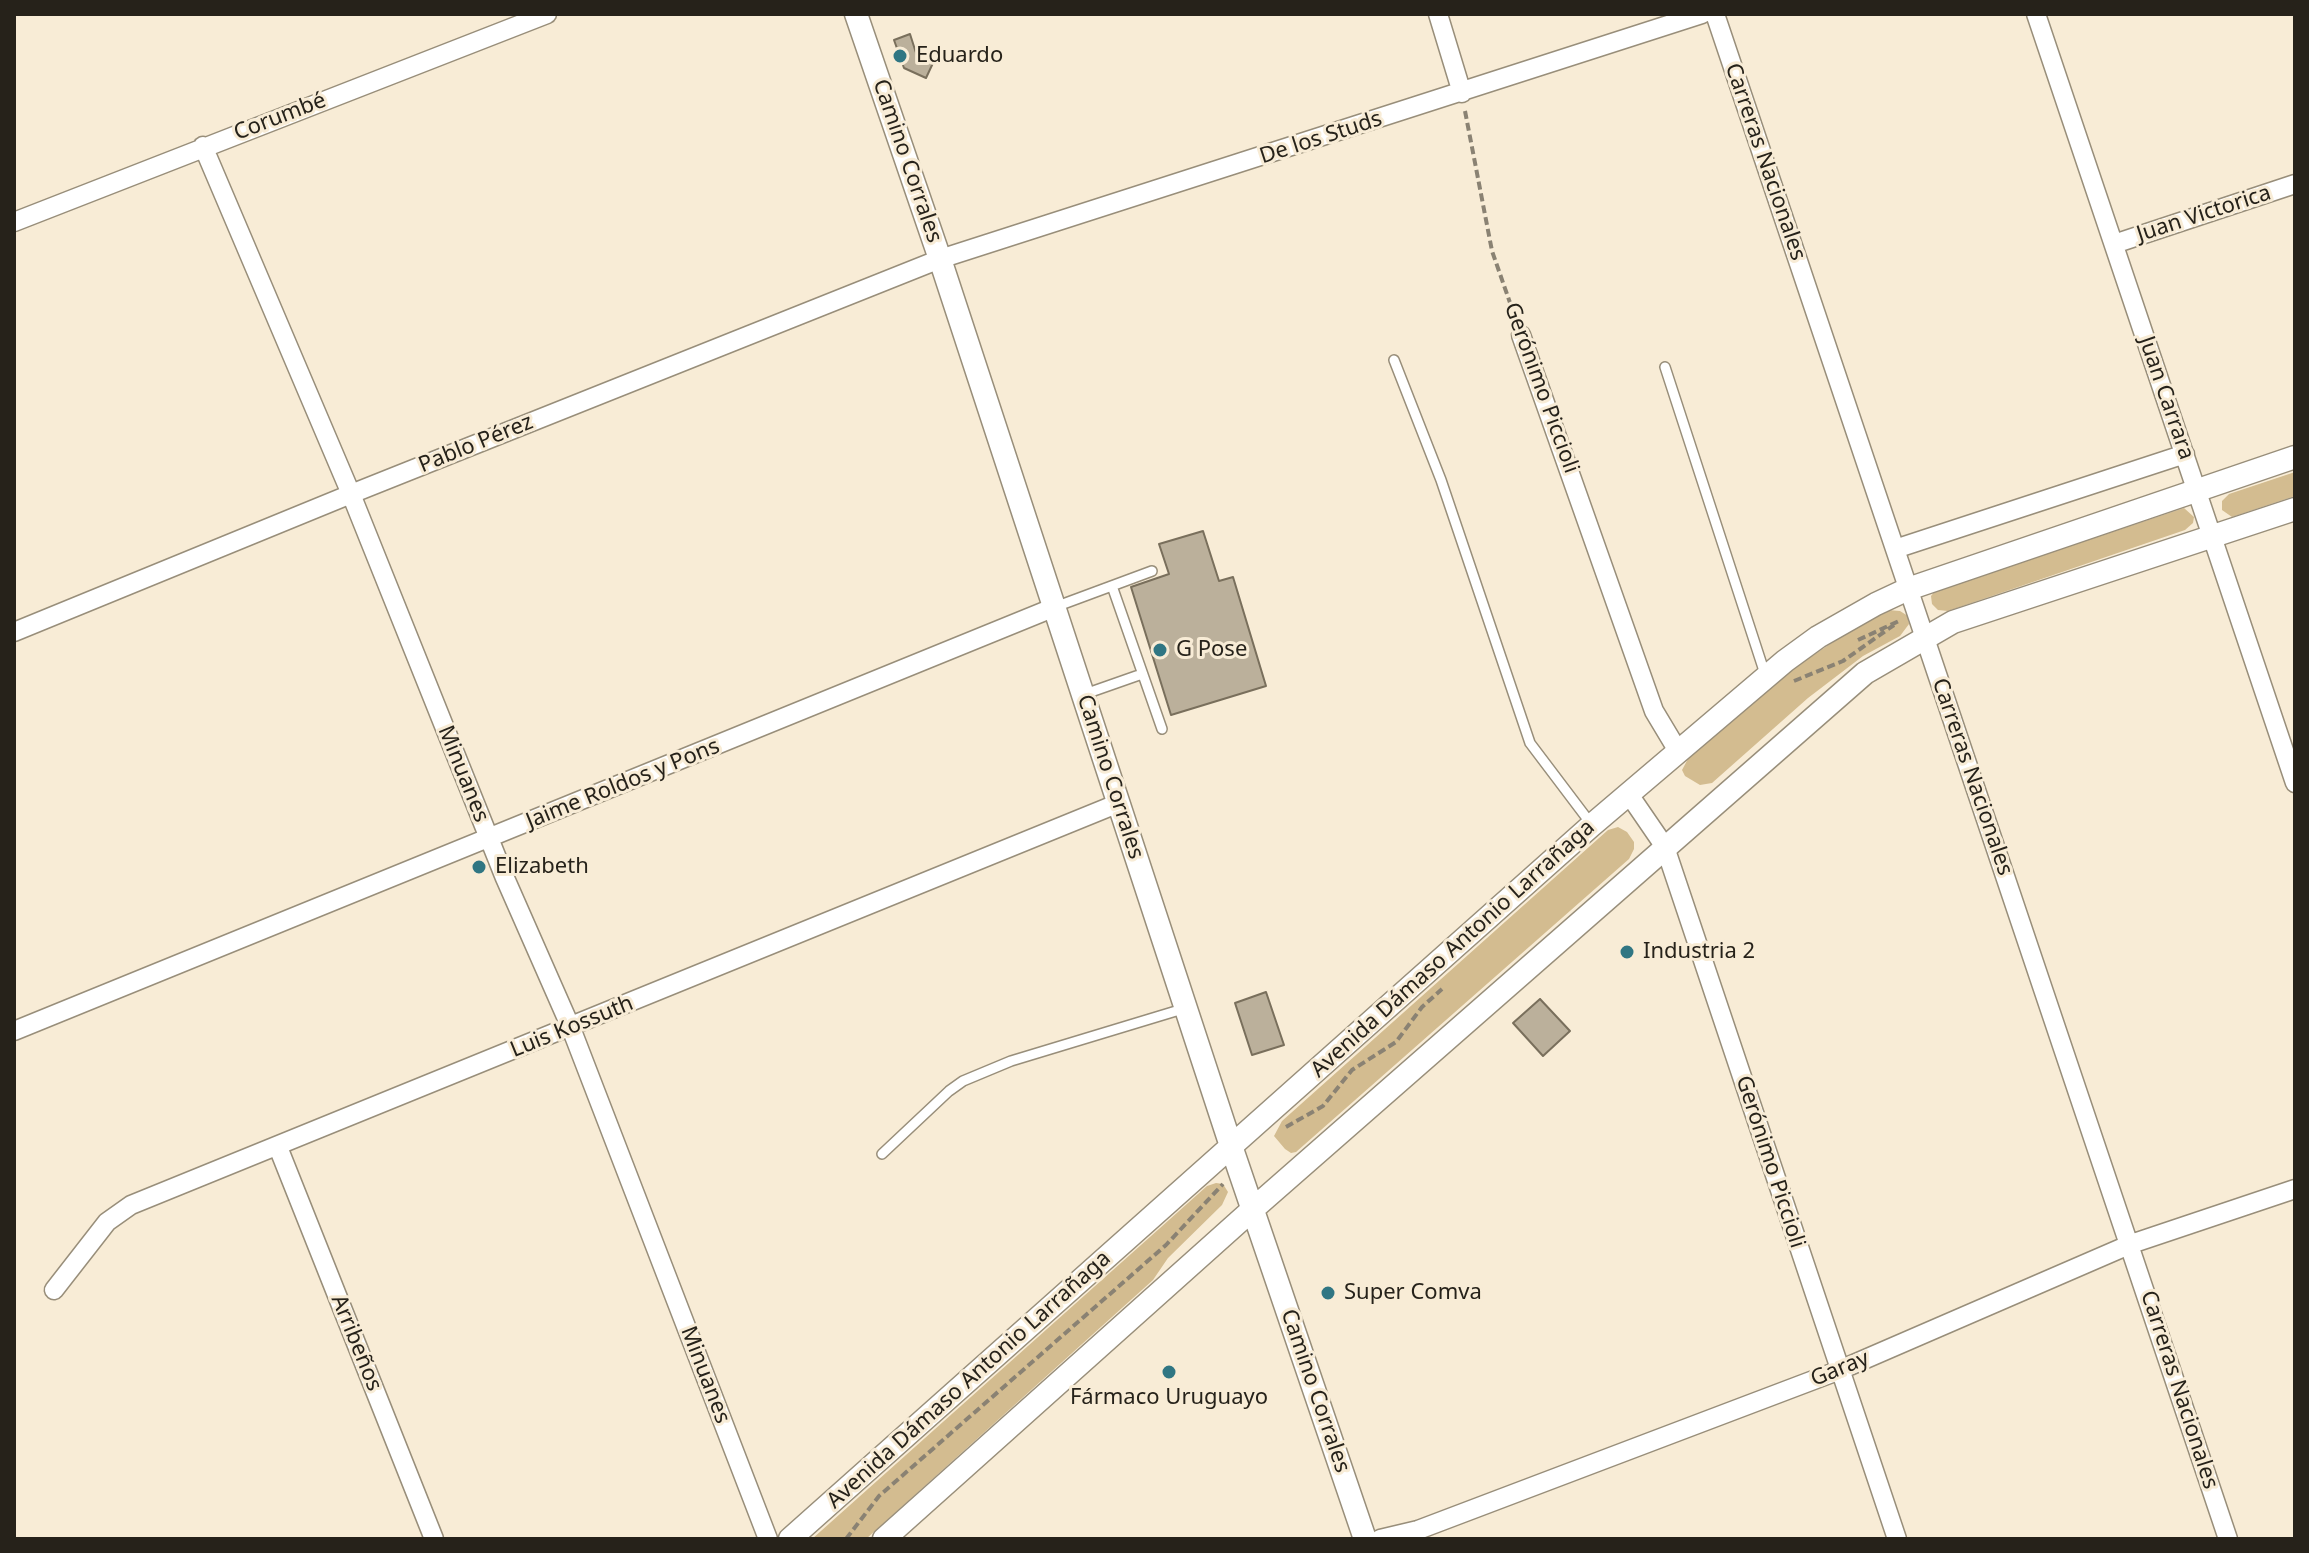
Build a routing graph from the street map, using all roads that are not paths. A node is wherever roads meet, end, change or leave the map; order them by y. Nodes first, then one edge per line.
1 (547, 14) edge
2 (1438, 14) edge
3 (1702, 14) edge
4 (1715, 14) edge
5 (2036, 14) edge
6 (863, 16) edge
7 (1462, 93) junction
8 (203, 146) junction
9 (2295, 184) edge
10 (14, 222) edge
11 (2114, 244) junction
12 (940, 259) junction
13 (1521, 335) road end
14 (1394, 360) dead end
15 (1665, 367) dead end
16 (2185, 454) junction
17 (2295, 457) edge
18 (2196, 490) junction
19 (351, 494) junction
20 (2295, 509) edge
21 (2213, 536) junction
22 (1895, 549) junction
23 (1152, 571) dead end
24 (1112, 586) junction
25 (1908, 589) junction
26 (1055, 607) junction
27 (14, 632) edge
28 (1924, 637) junction
29 (1142, 674) junction
30 (1766, 677) junction
31 (1084, 694) junction
32 (1162, 729) dead end
33 (1678, 751) junction
34 (2295, 783) edge
35 (1628, 793) junction
36 (1119, 803) junction
37 (1592, 825) junction
38 (489, 839) junction
39 (1665, 847) junction
40 (1186, 1008) junction
41 (571, 1028) junction
42 (14, 1031) edge
43 (1231, 1146) junction
44 (278, 1147) junction
45 (882, 1154) dead end
46 (2295, 1189) edge
47 (1253, 1209) junction
48 (2131, 1244) junction
49 (54, 1290) dead end
50 (1840, 1370) junction
51 (434, 1539) edge
52 (768, 1539) edge
53 (790, 1539) edge
54 (884, 1539) edge
55 (1365, 1539) edge
56 (1380, 1539) edge
57 (1897, 1539) edge
58 (2228, 1539) edge

1 - 8 street, Corumbé
2 - 7 street
3 - 7 street, De los Studs
4 - 22 street, Carreras Nacionales
5 - 11 street, Juan Carrara
6 - 12 street, Camino Corrales
7 - 12 street, De los Studs
8 - 10 street, Corumbé
8 - 19 street, Minuanes
9 - 11 street, Juan Victorica
11 - 16 street, Juan Carrara
12 - 19 street, Pablo Pérez
12 - 26 street, Camino Corrales
13 - 33 street, Gerónimo Piccioli
14 - 37 lane
15 - 30 lane
16 - 18 street, Juan Carrara
16 - 22 street
17 - 18 street, Avenida Dámaso Antonio Larrañaga
18 - 21 street, Juan Carrara
18 - 25 street, Avenida Dámaso Antonio Larrañaga
19 - 27 street, Pablo Pérez
19 - 38 street, Minuanes
20 - 21 street
21 - 28 street
21 - 34 street, Juan Carrara
22 - 25 street, Carreras Nacionales
23 - 24 lane
24 - 26 lane
24 - 29 lane
25 - 28 street, Carreras Nacionales
25 - 30 street, Avenida Dámaso Antonio Larrañaga
26 - 31 street, Camino Corrales
26 - 38 street, Jaime Roldos y Pons
28 - 39 street
28 - 48 street, Carreras Nacionales
29 - 31 lane
29 - 32 lane
30 - 33 street, Avenida Dámaso Antonio Larrañaga
31 - 36 street, Camino Corrales
33 - 35 street, Avenida Dámaso Antonio Larrañaga
35 - 37 street, Avenida Dámaso Antonio Larrañaga
35 - 39 street, Gerónimo Piccioli
36 - 40 street, Camino Corrales
36 - 41 street, Luis Kossuth
37 - 43 street, Avenida Dámaso Antonio Larrañaga
38 - 41 street, Minuanes
38 - 42 street, Jaime Roldos y Pons
39 - 47 street
39 - 50 street, Gerónimo Piccioli
40 - 43 street, Camino Corrales
40 - 45 lane
41 - 44 street, Luis Kossuth
41 - 52 street, Minuanes
43 - 47 street, Camino Corrales
43 - 53 street, Avenida Dámaso Antonio Larrañaga
44 - 49 street, Luis Kossuth
44 - 51 street, Arribeños
46 - 48 street, Garay
47 - 54 street
47 - 55 street, Camino Corrales
48 - 50 street, Garay
48 - 58 street, Carreras Nacionales
50 - 56 street, Garay
50 - 57 street, Gerónimo Piccioli

